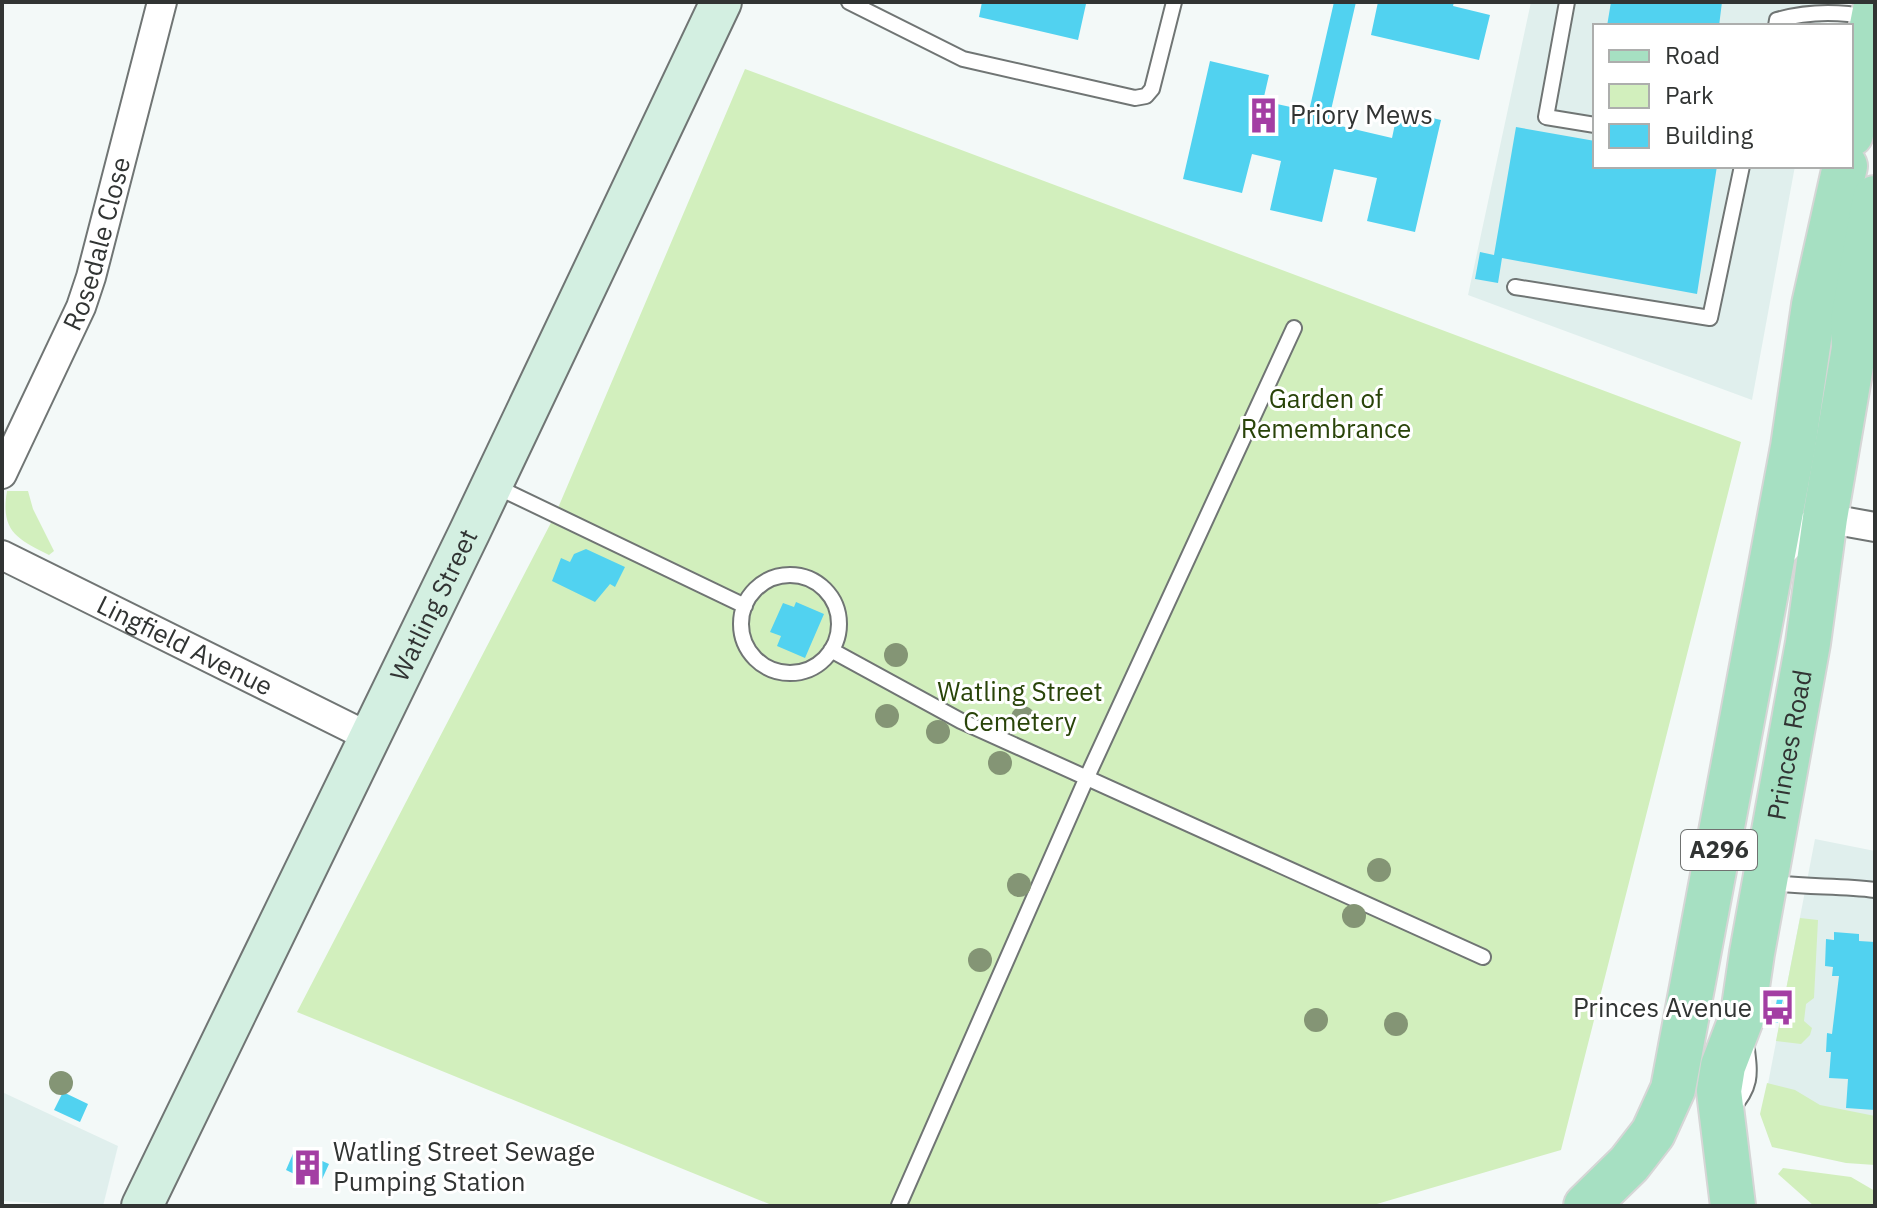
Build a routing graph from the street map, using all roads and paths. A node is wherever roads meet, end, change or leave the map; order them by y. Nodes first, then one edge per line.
1 (162, 2) edge
2 (721, 2) edge
3 (849, 2) edge
4 (1174, 2) edge
5 (1567, 2) edge
6 (1874, 14) edge
7 (1776, 24) edge
8 (1853, 124) edge
9 (1593, 125) edge
10 (1742, 168) edge
11 (1845, 168) edge
12 (1875, 198) edge
13 (1875, 273) edge
14 (1515, 287) dead end
15 (1294, 328) dead end
16 (1860, 354) edge
17 (2, 474) edge
18 (491, 485) junction
19 (1825, 518) junction
20 (1875, 527) edge
21 (2, 555) edge
22 (1773, 562) junction
23 (745, 606) junction
24 (831, 650) junction
25 (369, 737) junction
26 (1087, 777) junction
27 (1765, 881) junction
28 (1875, 890) edge
29 (1483, 957) dead end
30 (150, 1189) edge
31 (899, 1205) edge
32 (1586, 1206) edge
33 (1733, 1206) edge

1 - 17 street, Rosedale Close
2 - 18 main road, Watling Street
3 - 4 lane
5 - 9 lane
6 - 7 lane
6 - 8 main road
10 - 14 lane
11 - 22 main road, Princes Road / A296
12 - 16 main road, Princes Road / A296
13 - 16 lane
15 - 26 lane
16 - 19 main road, Princes Road / A296
18 - 23 lane
18 - 25 main road, Watling Street
19 - 20 street
19 - 22 street
19 - 27 main road, Princes Road / A296
21 - 25 street, Lingfield Avenue
22 - 32 main road, Princes Road / A296
23 - 24 lane
23 - 24 lane
24 - 26 lane
25 - 30 main road, Watling Street
26 - 29 lane
26 - 31 lane
27 - 28 lane
27 - 33 main road, Princes Road / A296

